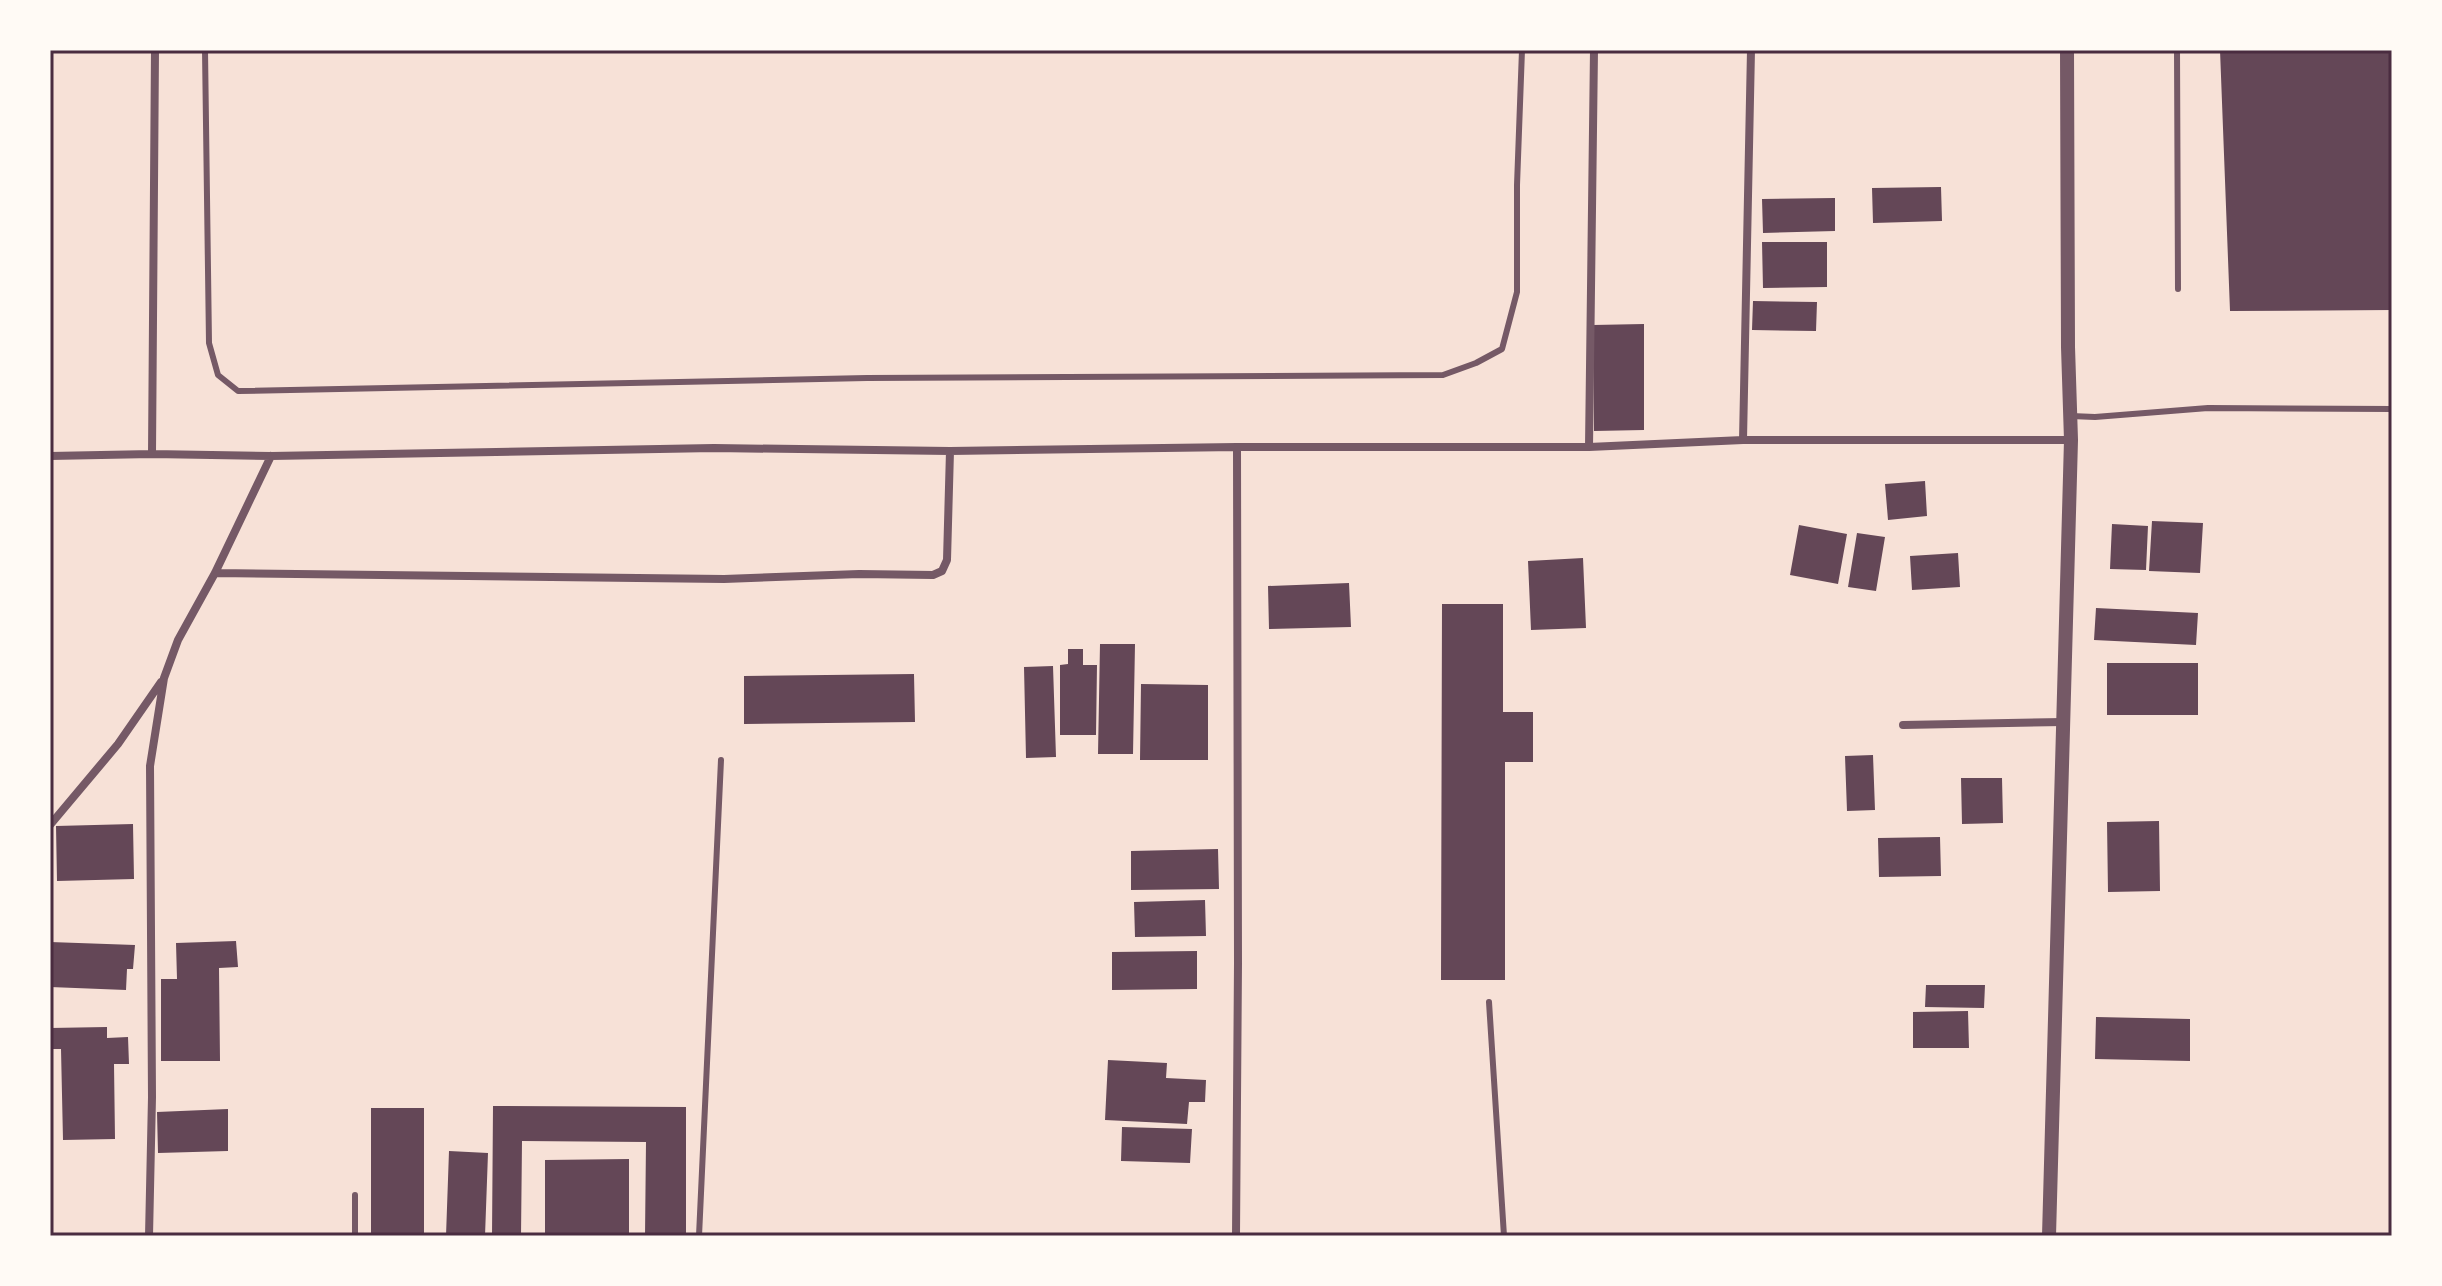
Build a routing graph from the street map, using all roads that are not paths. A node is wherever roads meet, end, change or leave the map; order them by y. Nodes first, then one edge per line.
1 (155, 50) edge
2 (205, 50) edge
3 (1522, 50) edge
4 (1594, 50) edge
5 (1751, 50) edge
6 (2067, 50) edge
7 (2177, 50) edge
8 (2178, 289) dead end
9 (2392, 409) edge
10 (2071, 416) junction
11 (1743, 440) junction
12 (2071, 440) junction
13 (1237, 447) junction
14 (1589, 447) junction
15 (950, 451) junction
16 (152, 454) junction
17 (50, 456) edge
18 (271, 456) junction
19 (215, 573) junction
20 (164, 678) junction
21 (2063, 722) junction
22 (1903, 725) dead end
23 (721, 760) dead end
24 (50, 825) edge
25 (1489, 1002) dead end
26 (355, 1195) dead end
27 (149, 1236) edge
28 (355, 1236) edge
29 (699, 1236) edge
30 (1236, 1236) edge
31 (1504, 1236) edge
32 (2049, 1236) edge

1 - 16 street
2 - 3 lane
4 - 14 street
5 - 11 street
6 - 10 street
7 - 8 lane
9 - 10 lane
10 - 12 street
11 - 12 street
11 - 14 street
12 - 21 street
13 - 14 street
13 - 15 street
13 - 30 street
15 - 18 street
15 - 19 street
16 - 17 street
16 - 18 street
18 - 19 street
19 - 20 street
20 - 24 street
20 - 27 street
21 - 22 street
21 - 32 street
23 - 29 lane
25 - 31 lane
26 - 28 lane

